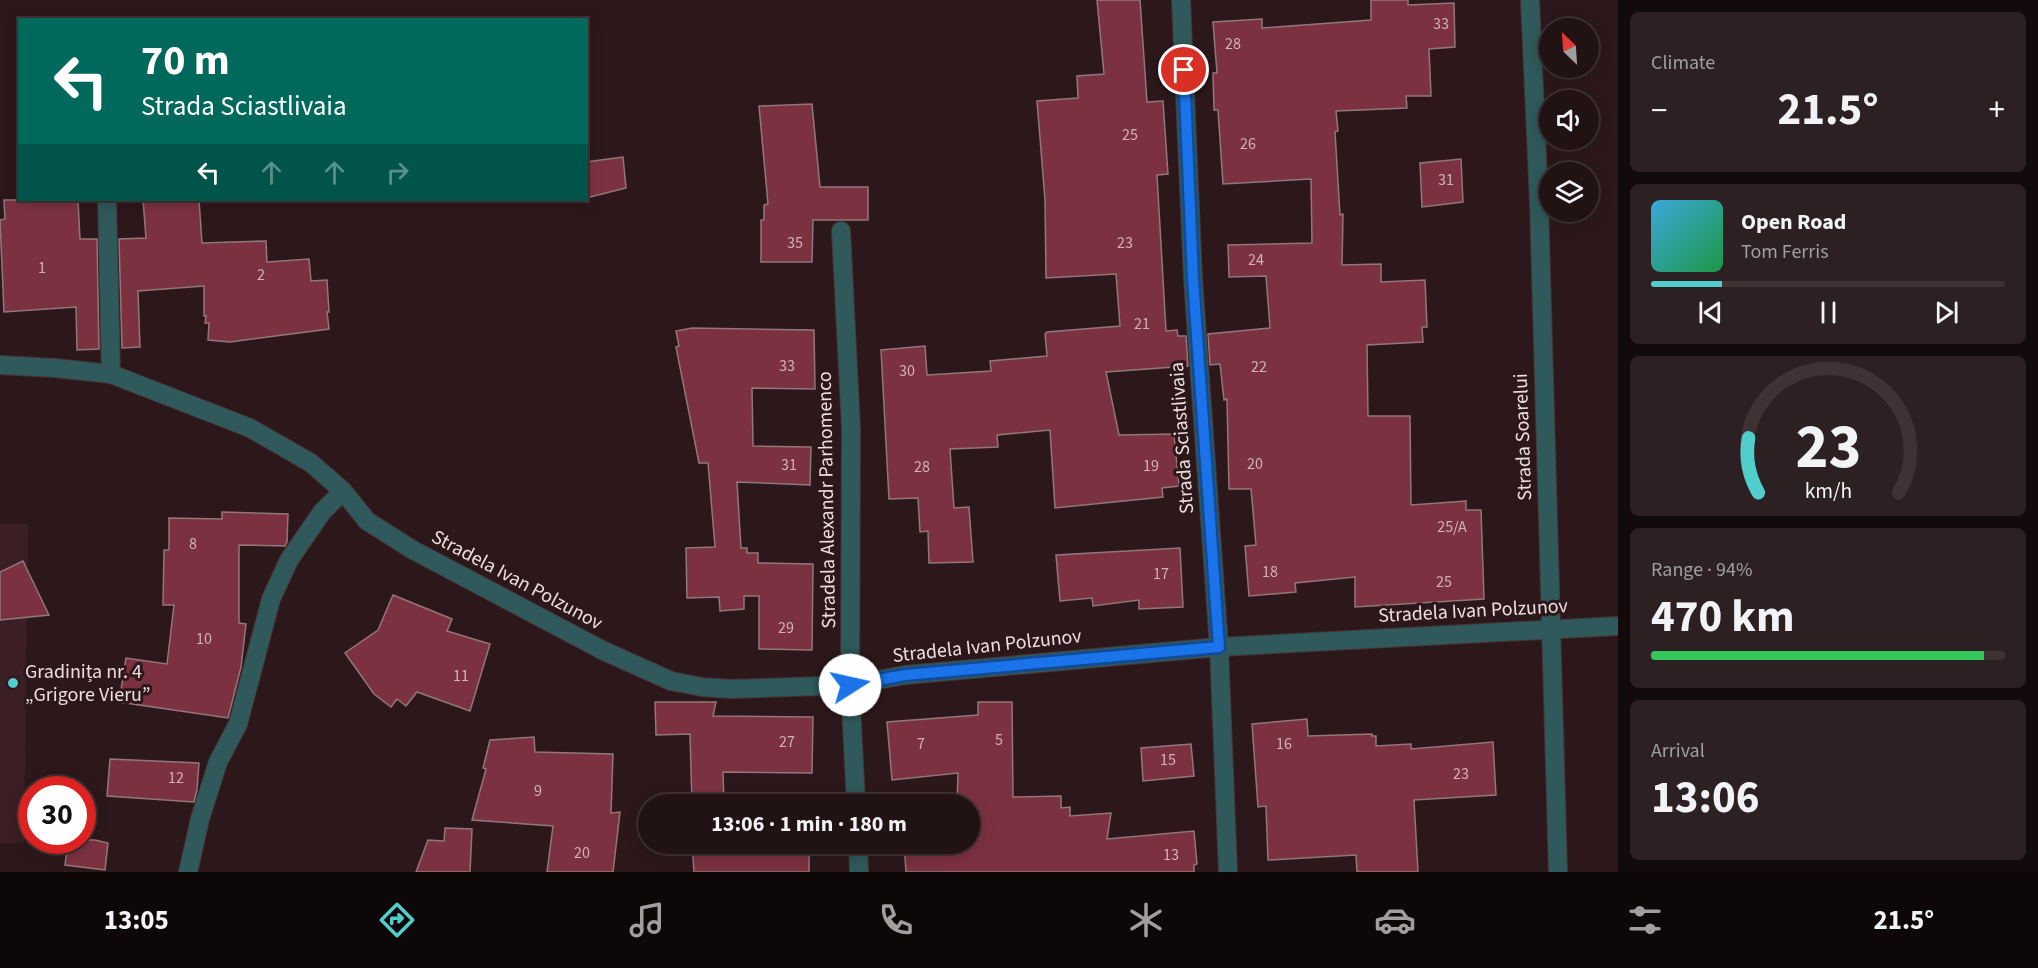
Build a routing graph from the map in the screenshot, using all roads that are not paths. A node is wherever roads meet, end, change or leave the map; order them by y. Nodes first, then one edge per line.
1 (1181, 0) edge
2 (1530, 0) edge
3 (107, 201) edge
4 (841, 231) dead end
5 (0, 365) edge
6 (111, 374) junction
7 (342, 491) junction
8 (1618, 626) edge
9 (1551, 630) junction
10 (1219, 647) junction
11 (850, 685) junction
12 (855, 794) edge
13 (858, 854) edge
14 (188, 872) edge
15 (859, 872) edge
16 (1228, 872) edge
17 (1558, 872) edge

1 - 10 street, Strada Sciastlivaia
2 - 9 street, Strada Soarelui
3 - 6 street
4 - 11 street, Stradela Alexandr Parhomenco
5 - 6 street, Stradela Ivan Polzunov
6 - 7 street, Stradela Ivan Polzunov
7 - 11 street, Stradela Ivan Polzunov
7 - 14 street
8 - 9 street, Stradela Ivan Polzunov
9 - 10 street, Stradela Ivan Polzunov
9 - 17 street, Strada Soarelui
10 - 11 street, Stradela Ivan Polzunov
10 - 16 street, Strada Sciastlivaia
11 - 12 street, Stradela Alexandr Parhomenco
13 - 15 street

